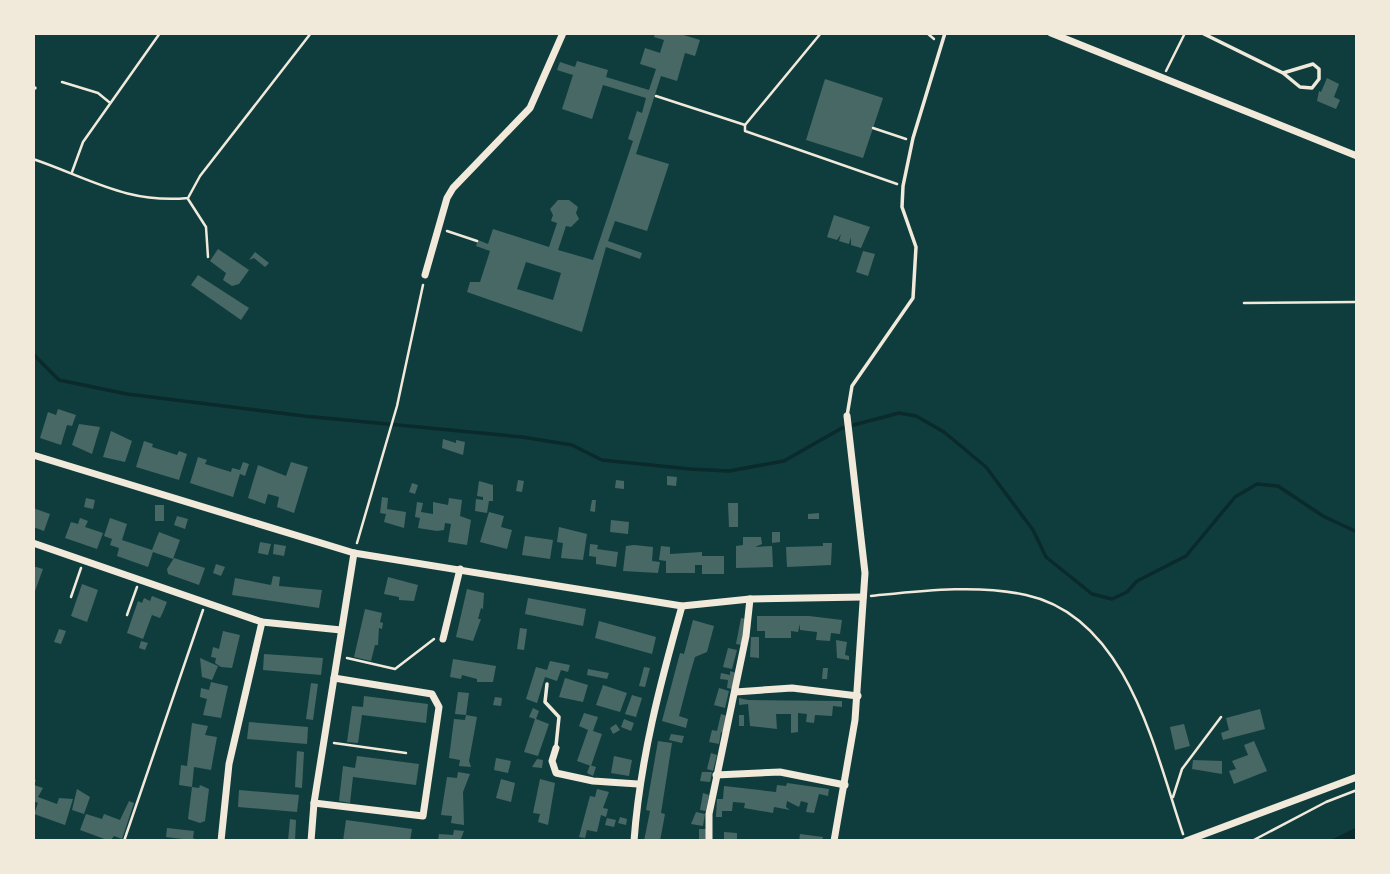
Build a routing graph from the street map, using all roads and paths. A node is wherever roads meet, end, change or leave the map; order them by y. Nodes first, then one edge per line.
1 (160, 33) edge
2 (311, 33) edge
3 (563, 33) edge
4 (821, 33) edge
5 (945, 33) edge
6 (1051, 33) edge
7 (1185, 33) edge
8 (1202, 33) edge
9 (1283, 73) junction
10 (1163, 78) junction
11 (62, 82) dead end
12 (656, 96) dead end
13 (110, 103) junction
14 (745, 125) junction
15 (873, 128) dead end
16 (912, 141) junction
17 (1357, 156) edge
18 (33, 159) edge
19 (72, 172) junction
20 (903, 186) junction
21 (188, 198) junction
22 (439, 228) junction
23 (477, 241) dead end
24 (208, 257) dead end
25 (425, 275) joint
26 (1357, 302) edge
27 (1244, 303) dead end
28 (847, 416) joint
29 (33, 455) edge
30 (33, 543) edge
31 (354, 553) junction
32 (84, 561) junction
33 (460, 569) junction
34 (139, 580) junction
35 (71, 597) dead end
36 (863, 597) junction
37 (750, 599) junction
38 (205, 603) junction
39 (682, 606) junction
40 (127, 615) dead end
41 (262, 622) junction
42 (341, 630) junction
43 (445, 630) junction
44 (443, 639) dead end
45 (337, 655) junction
46 (334, 678) junction
47 (547, 684) dead end
48 (735, 692) junction
49 (858, 696) junction
50 (1221, 717) dead end
51 (324, 741) junction
52 (556, 748) joint
53 (406, 752) dead end
54 (716, 775) junction
55 (1357, 777) edge
56 (638, 784) junction
57 (845, 785) junction
58 (1357, 790) edge
59 (1172, 797) junction
60 (314, 803) junction
61 (124, 841) edge
62 (221, 841) edge
63 (311, 841) edge
64 (634, 841) edge
65 (709, 841) edge
66 (834, 841) edge
67 (1185, 841) edge
68 (1252, 841) edge

1 - 13 path
2 - 21 path
3 - 22 street
4 - 14 path
5 - 16 lane
6 - 10 street
7 - 10 path
8 - 9 lane
9 - 9 lane
10 - 17 street
11 - 13 path
12 - 14 path
13 - 19 path
14 - 20 path
15 - 16 path
16 - 20 lane
18 - 19 path
19 - 21 path
20 - 28 lane
21 - 24 path
22 - 23 path
22 - 25 street
25 - 31 path
26 - 27 path
28 - 36 street
29 - 31 street
30 - 32 street
31 - 33 street
31 - 42 street
32 - 34 street
32 - 35 path
33 - 39 street
33 - 43 street
34 - 38 street
34 - 40 path
36 - 37 street
36 - 49 street
36 - 59 path
37 - 39 street
37 - 48 street
38 - 41 street
38 - 61 path
39 - 56 street
41 - 42 street
41 - 62 street
42 - 45 street
43 - 44 street
43 - 45 path
45 - 46 street
46 - 51 street
46 - 60 street
47 - 52 lane
48 - 49 street
48 - 54 street
49 - 57 street
50 - 59 path
51 - 53 path
51 - 60 street
52 - 56 street
54 - 57 street
54 - 65 street
55 - 67 street
56 - 64 street
57 - 66 street
58 - 68 path
59 - 67 path
60 - 63 street

